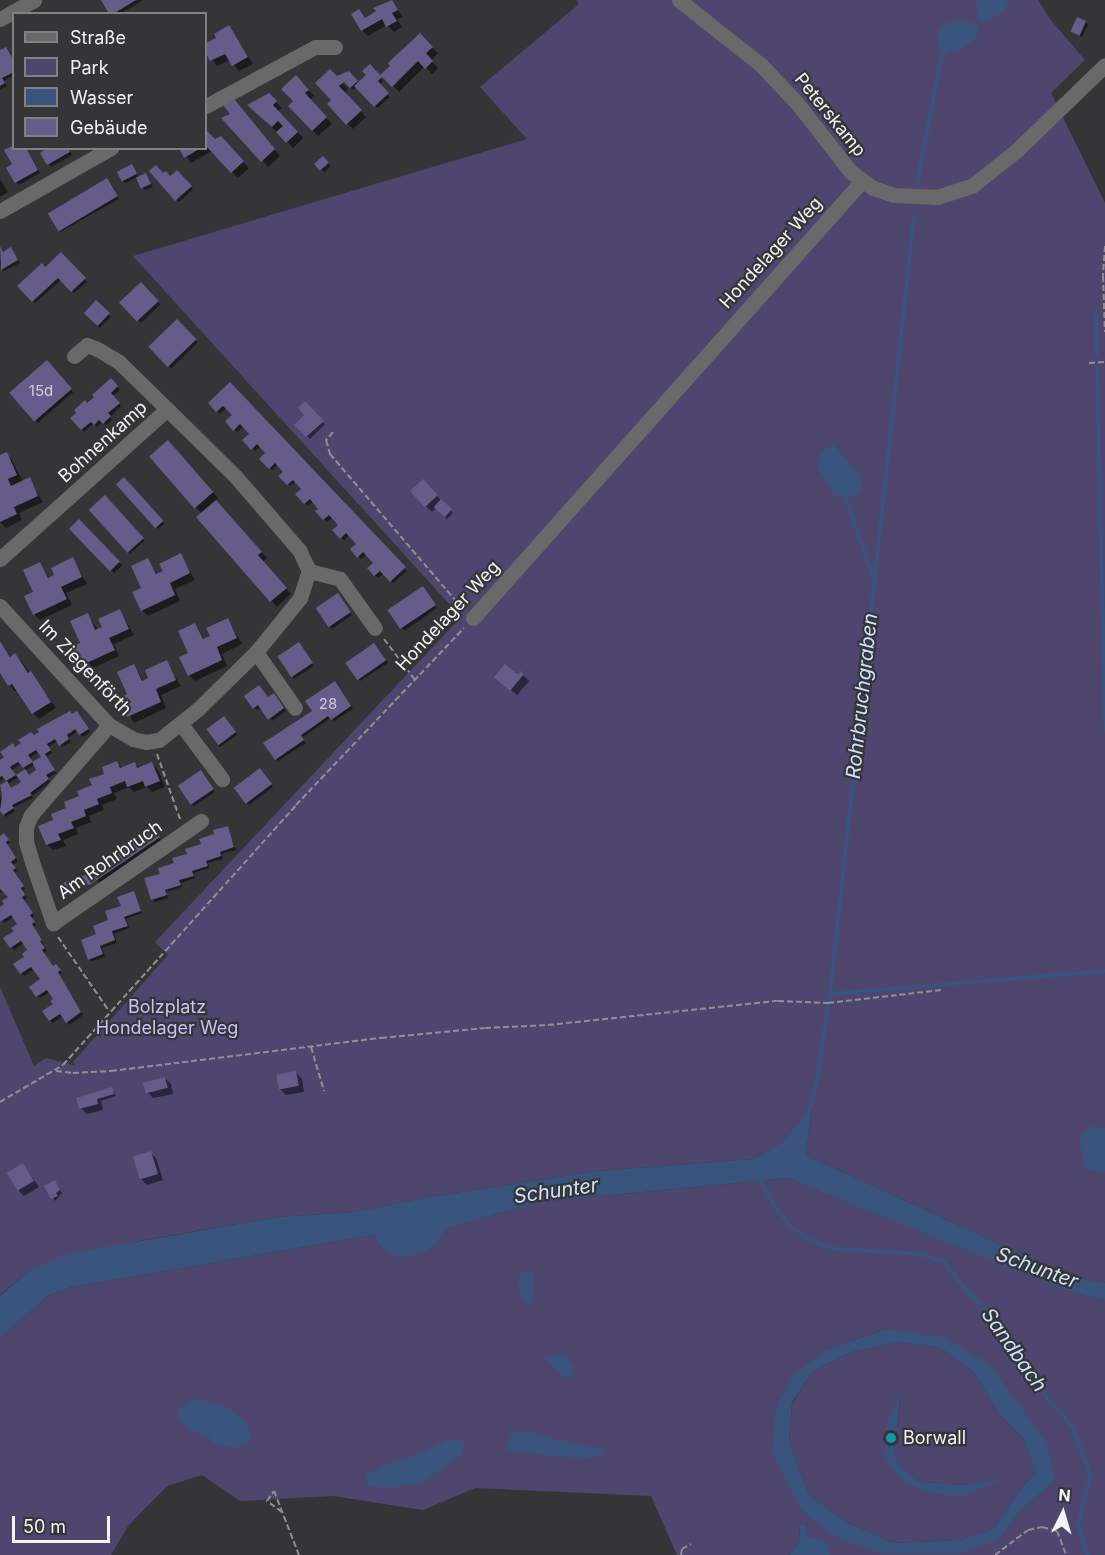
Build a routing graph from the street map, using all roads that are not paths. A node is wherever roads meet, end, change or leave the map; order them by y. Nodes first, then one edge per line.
1 (34, 0) edge
2 (679, 0) edge
3 (13, 12) edge
4 (335, 47) dead end
5 (1105, 65) edge
6 (207, 105) edge
7 (107, 150) edge
8 (862, 181) junction
9 (0, 211) edge
10 (74, 356) dead end
11 (167, 410) junction
12 (0, 559) edge
13 (309, 571) junction
14 (0, 606) edge
15 (470, 621) road end
16 (375, 628) road end
17 (256, 652) junction
18 (295, 708) dead end
19 (180, 724) junction
20 (109, 725) junction
21 (222, 779) dead end
22 (201, 821) dead end

1 - 3 street
2 - 8 street, Peterskamp
4 - 6 street
5 - 8 street, Peterskamp
7 - 9 street
8 - 15 street, Hondelager Weg
10 - 11 street, Bohnenkamp
11 - 12 street, Bohnenkamp
11 - 13 street
13 - 16 street
13 - 17 street
14 - 20 street, Im Ziegenförth
17 - 18 street
17 - 19 street
19 - 20 street, Im Ziegenförth
19 - 21 street
20 - 22 street, Am Rohrbruch

